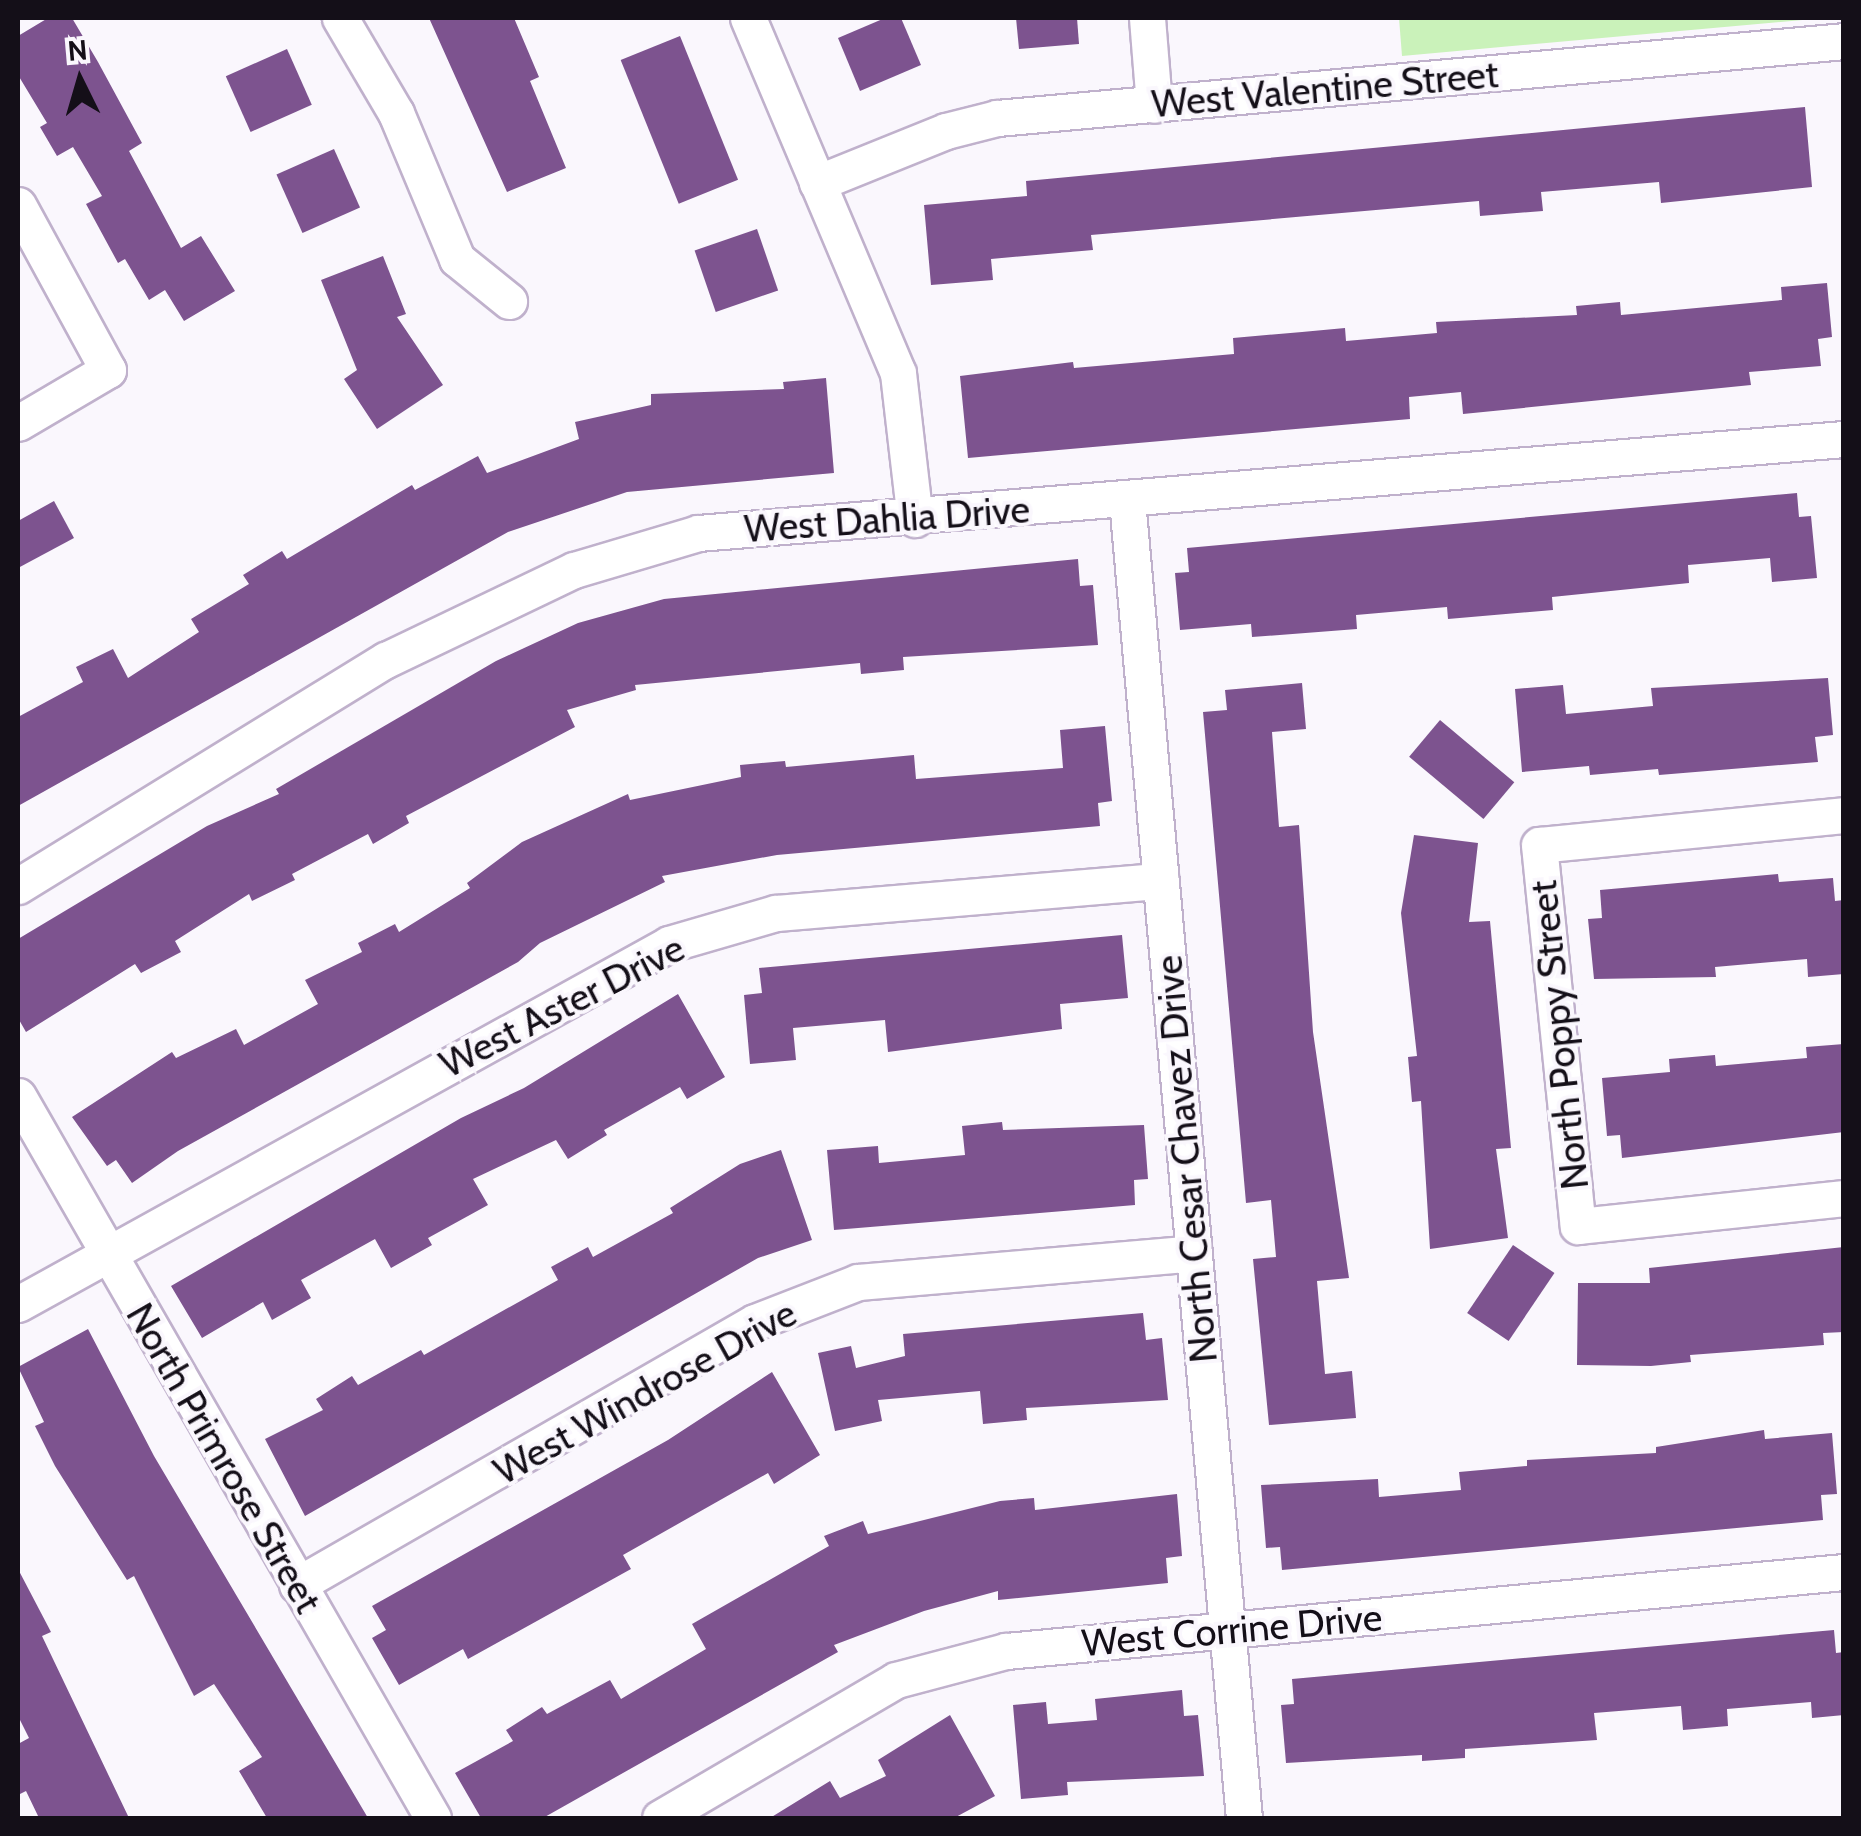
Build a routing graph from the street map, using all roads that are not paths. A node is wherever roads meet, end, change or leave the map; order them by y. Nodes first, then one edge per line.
1 (340, 18) edge
2 (748, 18) edge
3 (1147, 18) edge
4 (1844, 41) edge
5 (1154, 105) junction
6 (818, 183) junction
7 (18, 205) edge
8 (509, 301) dead end
9 (18, 423) edge
10 (1844, 439) edge
11 (1127, 500) junction
12 (915, 519) junction
13 (1844, 815) edge
14 (1161, 881) junction
15 (18, 886) edge
16 (18, 1096) edge
17 (1844, 1198) edge
18 (1194, 1253) junction
19 (106, 1254) junction
20 (18, 1304) edge
21 (1844, 1572) edge
22 (298, 1585) junction
23 (1228, 1630) junction
24 (433, 1818) edge
25 (660, 1818) edge
26 (1244, 1818) edge

1 - 8 street
2 - 6 street
3 - 5 street
4 - 5 street, West Valentine Street
5 - 6 street, West Valentine Street
6 - 12 street
7 - 9 street
10 - 11 street, West Dahlia Drive
11 - 12 street, West Dahlia Drive
11 - 14 street, North Cesar Chavez Drive
12 - 15 street, West Dahlia Drive
13 - 17 street, North Poppy Street
14 - 18 street, North Cesar Chavez Drive
14 - 19 street, West Aster Drive
16 - 19 street, North Primrose Street
18 - 22 street, West Windrose Drive
18 - 23 street, North Cesar Chavez Drive
19 - 20 street, West Aster Drive
19 - 22 street, North Primrose Street
21 - 23 street, West Corrine Drive
22 - 24 street, North Primrose Street
23 - 25 street, West Corrine Drive
23 - 26 street, North Cesar Chavez Drive

